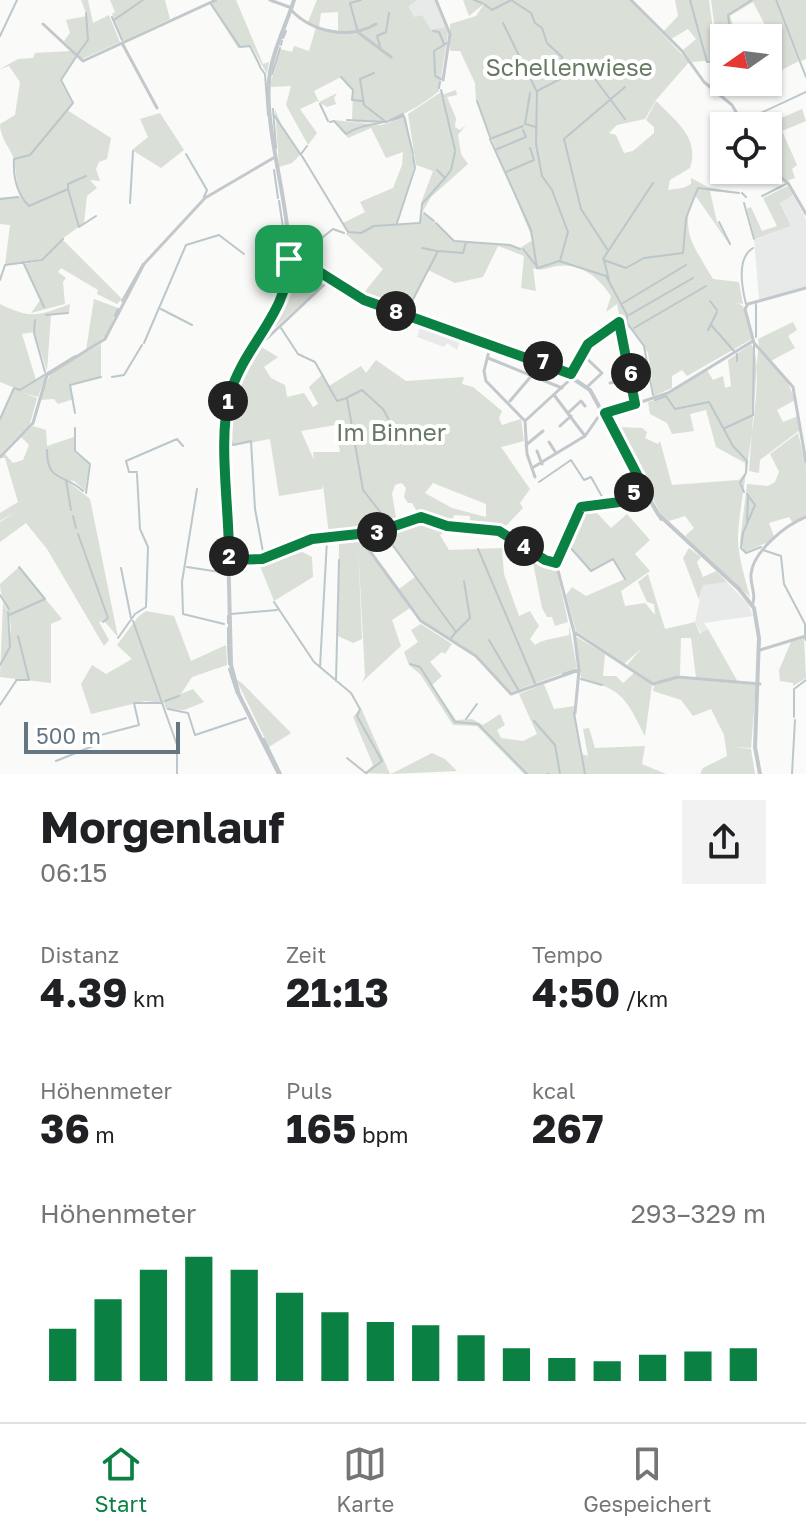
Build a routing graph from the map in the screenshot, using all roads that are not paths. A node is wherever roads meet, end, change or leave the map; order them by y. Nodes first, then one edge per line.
1 (216, 0) edge
2 (270, 0) edge
3 (294, 0) edge
4 (436, 0) edge
5 (631, 0) edge
6 (291, 9) junction
7 (43, 24) dead end
8 (376, 24) dead end
9 (359, 33) junction
10 (122, 43) junction
11 (391, 57) dead end
12 (443, 80) dead end
13 (157, 108) dead end
14 (736, 112) edge
15 (275, 157) junction
16 (782, 178) edge
17 (806, 214) edge
18 (289, 259) junction
19 (330, 279) junction
20 (806, 288) edge
21 (753, 341) junction
22 (258, 342) junction
23 (491, 343) junction
24 (583, 355) junction
25 (486, 357) junction
26 (533, 374) junction
27 (573, 375) junction
28 (631, 379) junction
29 (610, 383) dead end
30 (587, 387) junction
31 (562, 388) junction
32 (554, 395) junction
33 (510, 402) junction
34 (635, 404) junction
35 (585, 406) dead end
36 (605, 413) junction
37 (570, 414) junction
38 (525, 421) junction
39 (560, 426) dead end
40 (543, 431) dead end
41 (585, 436) junction
42 (549, 442) dead end
43 (805, 443) edge
44 (526, 445) junction
45 (537, 451) dead end
46 (557, 455) junction
47 (0, 457) edge
48 (806, 462) edge
49 (542, 464) junction
50 (532, 468) junction
51 (535, 477) dead end
52 (643, 486) junction
53 (806, 517) edge
54 (358, 533) junction
55 (229, 560) junction
56 (556, 563) junction
57 (752, 605) junction
58 (575, 634) junction
59 (806, 636) edge
60 (760, 650) junction
61 (579, 670) junction
62 (760, 684) junction
63 (575, 713) dead end
64 (279, 774) edge
65 (760, 774) edge

1 - 10 street
2 - 6 street
3 - 6 street
4 - 12 street
5 - 14 street
6 - 9 street
6 - 15 street
7 - 10 street
8 - 9 street
9 - 11 street
10 - 13 street
15 - 18 street
15 - 47 street
16 - 17 street
18 - 19 street
18 - 22 street
19 - 22 street
19 - 23 street
20 - 21 street
21 - 34 street
21 - 43 street
22 - 55 street
23 - 25 street
23 - 27 street
24 - 27 street
24 - 28 street
24 - 30 street
25 - 26 street
25 - 33 street
26 - 31 street
26 - 33 street
27 - 30 street
27 - 31 street
28 - 29 street
28 - 34 street
30 - 36 street
31 - 32 street
32 - 37 street
32 - 38 street
33 - 38 street
34 - 36 street
35 - 37 street
36 - 41 street
36 - 52 street
37 - 39 street
37 - 41 street
38 - 44 street
40 - 44 street
41 - 46 street
42 - 46 street
43 - 48 street
44 - 50 street
45 - 49 street
46 - 49 street
49 - 50 street
50 - 51 street
52 - 56 street
52 - 57 street
53 - 57 street
54 - 55 street
54 - 56 street
54 - 61 street
55 - 64 street
56 - 58 street
57 - 60 street
58 - 61 street
58 - 62 street
59 - 60 street
60 - 62 street
61 - 63 street
62 - 65 street

